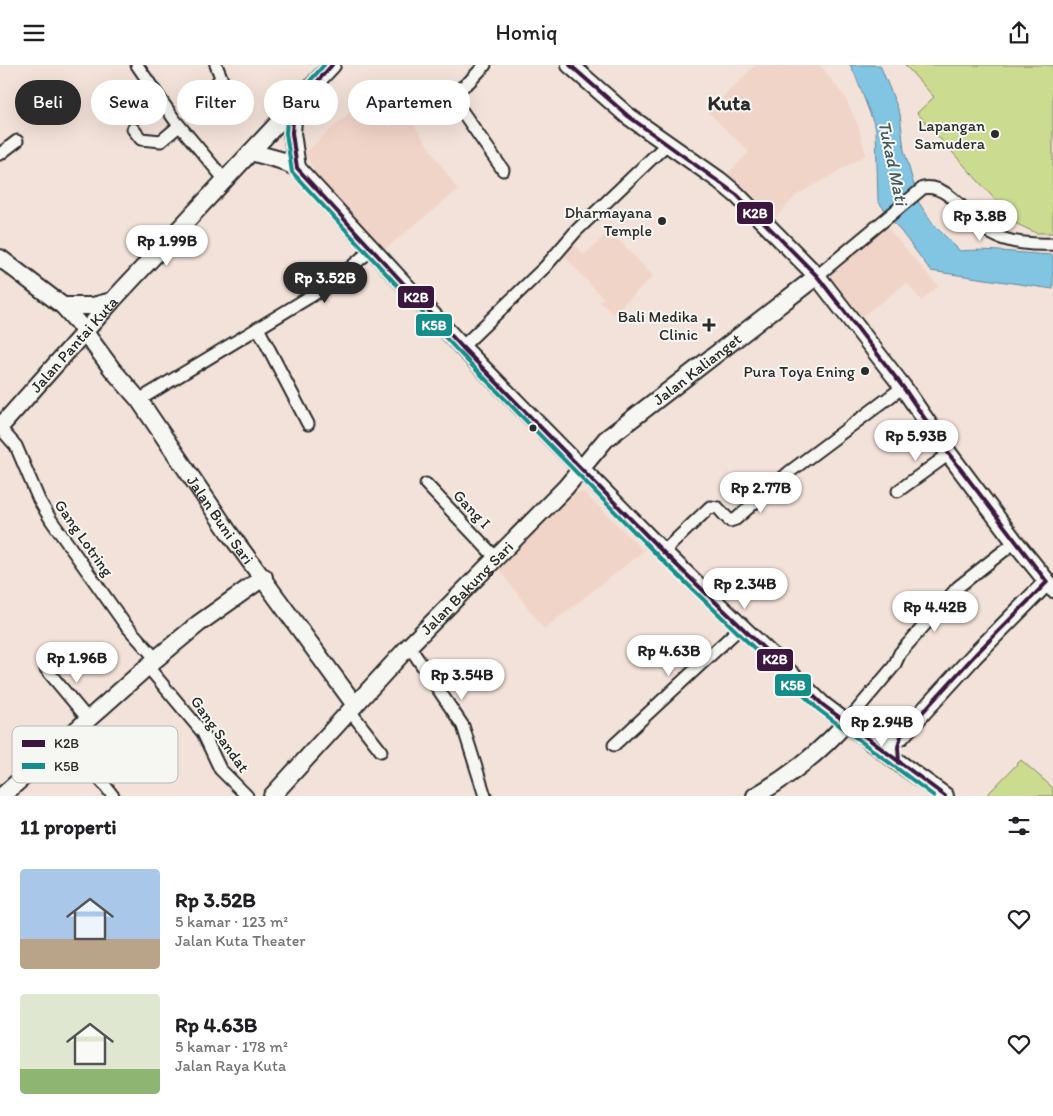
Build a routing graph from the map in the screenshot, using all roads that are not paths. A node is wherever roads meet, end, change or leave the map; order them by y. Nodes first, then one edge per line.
1 (137, 65) edge
2 (216, 65) edge
3 (332, 65) edge
4 (484, 65) edge
5 (570, 65) edge
6 (219, 80) edge
7 (319, 80) edge
8 (470, 81) edge
9 (470, 122) edge
10 (277, 125) edge
11 (293, 125) edge
12 (179, 126) junction
13 (132, 129) dead end
14 (17, 141) dead end
15 (668, 143) junction
16 (251, 152) junction
17 (0, 154) edge
18 (297, 168) junction
19 (503, 169) dead end
20 (225, 180) junction
21 (1050, 245) edge
22 (371, 250) junction
23 (0, 259) edge
24 (817, 276) junction
25 (112, 301) junction
26 (63, 306) junction
27 (258, 328) junction
28 (85, 334) junction
29 (462, 347) junction
30 (904, 387) junction
31 (139, 400) junction
32 (308, 424) dead end
33 (1, 425) edge
34 (949, 454) junction
35 (581, 469) junction
36 (426, 484) dead end
37 (898, 491) dead end
38 (1015, 543) junction
39 (663, 552) junction
40 (495, 557) junction
41 (264, 577) junction
42 (1051, 583) edge
43 (741, 627) junction
44 (409, 646) junction
45 (152, 663) junction
46 (46, 669) dead end
47 (353, 708) junction
48 (82, 723) junction
49 (846, 723) junction
50 (78, 726) edge
51 (83, 726) edge
52 (901, 736) junction
53 (872, 743) junction
54 (614, 745) dead end
55 (381, 751) dead end
56 (899, 763) junction
57 (103, 783) edge
58 (113, 796) edge
59 (247, 796) edge
60 (272, 796) edge
61 (485, 796) edge
62 (755, 796) edge
63 (945, 796) edge

1 - 12 street
2 - 6 street
3 - 7 main road, Jalan Pantai Kuta
4 - 8 street
5 - 15 main road
9 - 19 street
10 - 16 main road, Jalan Pantai Kuta
11 - 18 main road
12 - 13 street
12 - 20 street
14 - 17 street
15 - 24 main road
15 - 29 street
16 - 18 main road
16 - 20 main road, Jalan Pantai Kuta
18 - 22 main road
20 - 25 main road, Jalan Pantai Kuta
21 - 24 street
22 - 27 street
22 - 29 main road
23 - 26 main road, Jalan Buni Sari
24 - 30 main road
24 - 35 main road, Jalan Kalianget
25 - 26 main road
25 - 28 main road, Jalan Pantai Kuta
26 - 28 main road, Jalan Buni Sari
27 - 31 street
27 - 32 street
28 - 31 main road, Jalan Buni Sari
28 - 33 main road, Jalan Pantai Kuta
29 - 35 main road
30 - 34 main road
30 - 39 street
31 - 41 main road, Jalan Buni Sari
33 - 45 street, Gang Lotring
34 - 37 street
34 - 38 main road
35 - 39 main road
35 - 40 main road, Jalan Bakung Sari
36 - 40 street, Gang I
38 - 42 main road
38 - 49 street
39 - 43 main road
40 - 44 main road, Jalan Bakung Sari
41 - 45 main road
41 - 47 main road, Jalan Buni Sari
42 - 52 main road
43 - 49 main road
43 - 54 street
44 - 47 main road, Jalan Bakung Sari
44 - 61 street
45 - 48 main road
45 - 59 street, Gang Sandat
46 - 48 street
47 - 55 street
47 - 60 main road, Jalan Bakung Sari
48 - 50 main road
48 - 51 street
49 - 53 main road
49 - 62 main road
52 - 53 main road
52 - 56 main road
53 - 56 main road
56 - 63 main road
57 - 58 street

